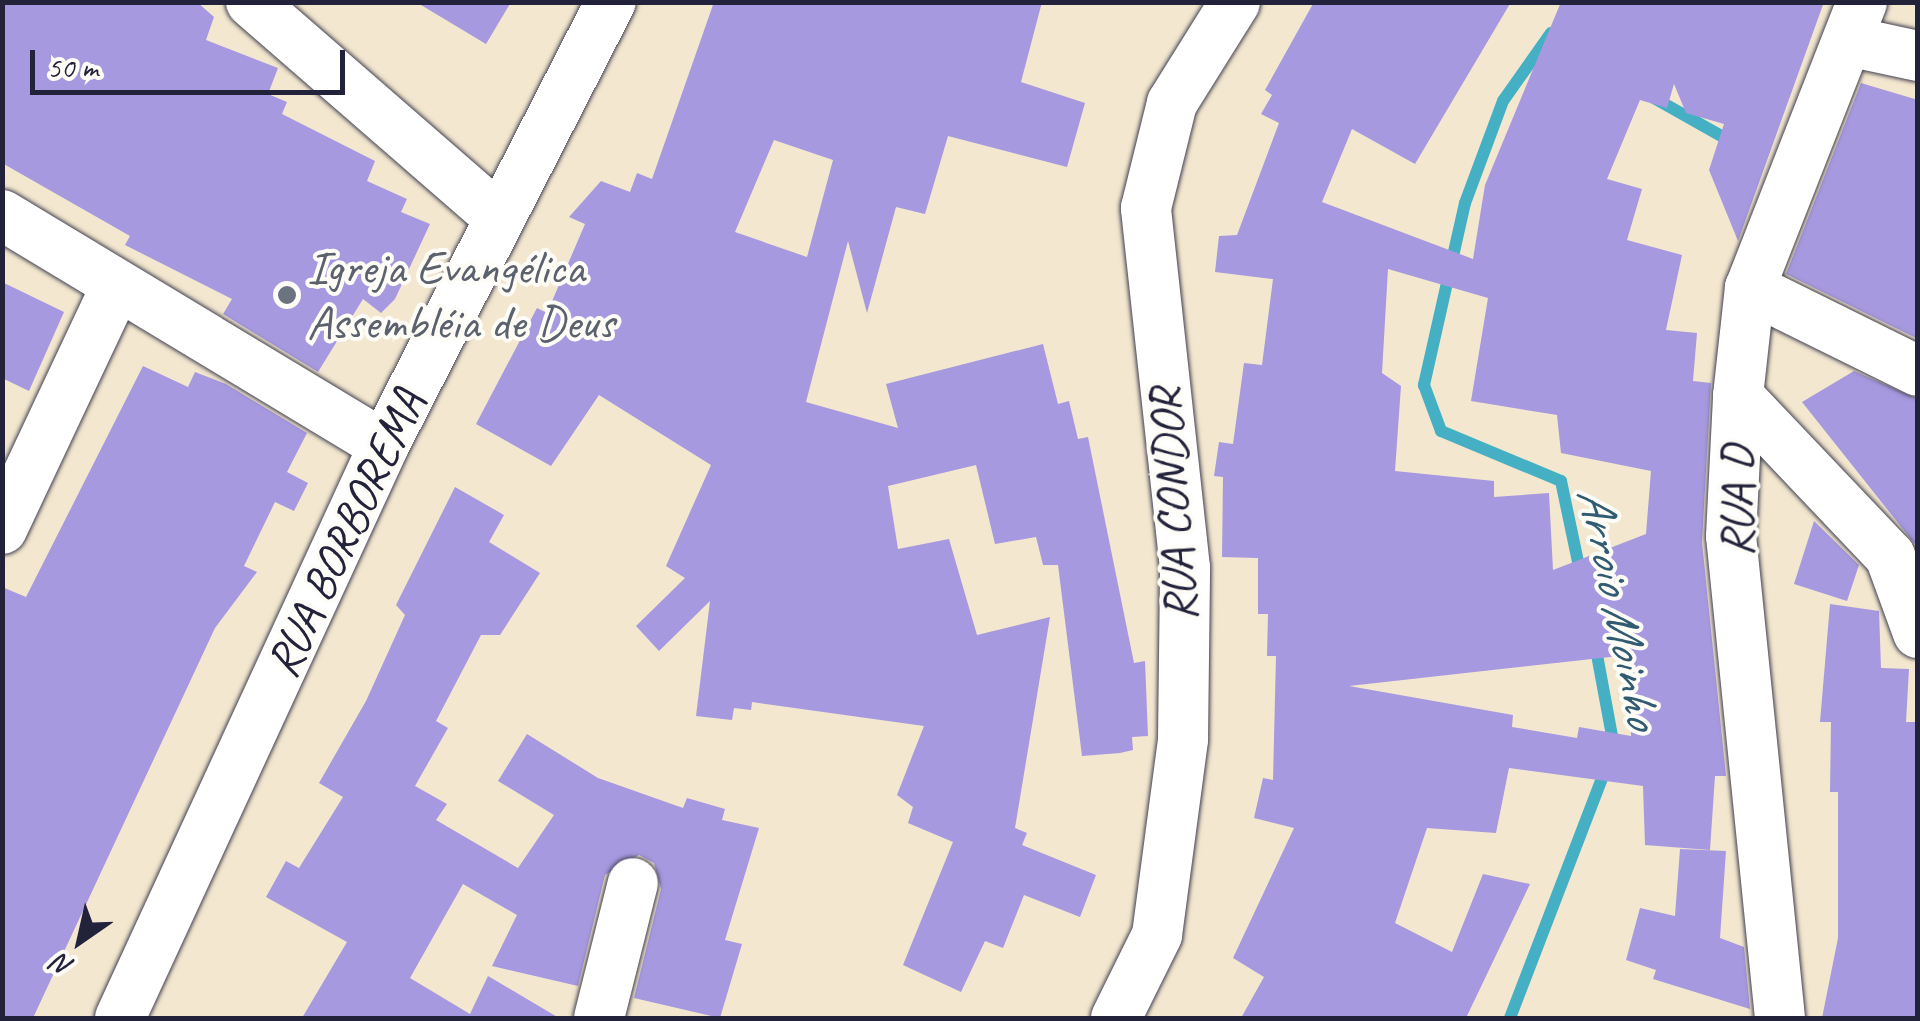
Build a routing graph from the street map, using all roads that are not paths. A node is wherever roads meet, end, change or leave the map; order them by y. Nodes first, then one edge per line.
1 (251, 2) edge
2 (611, 2) edge
3 (1235, 2) edge
4 (1855, 22) edge
5 (1918, 56) edge
6 (2, 215) edge
7 (497, 216) junction
8 (116, 287) junction
9 (1750, 288) junction
10 (1918, 371) edge
11 (1738, 396) junction
12 (384, 445) junction
13 (2, 529) edge
14 (1918, 634) edge
15 (634, 883) dead end
16 (120, 1018) edge
17 (599, 1018) edge
18 (1116, 1018) edge
19 (1780, 1018) edge

1 - 7 street
2 - 7 street, RUA BORBOREMA
3 - 18 street, RUA CONDOR
4 - 5 street
4 - 9 street, RUA D
6 - 8 street
7 - 12 street, RUA BORBOREMA
8 - 12 street
8 - 13 street
9 - 10 street
9 - 11 street, RUA D
11 - 14 street
11 - 19 street, RUA D
12 - 16 street, RUA BORBOREMA
15 - 17 street

